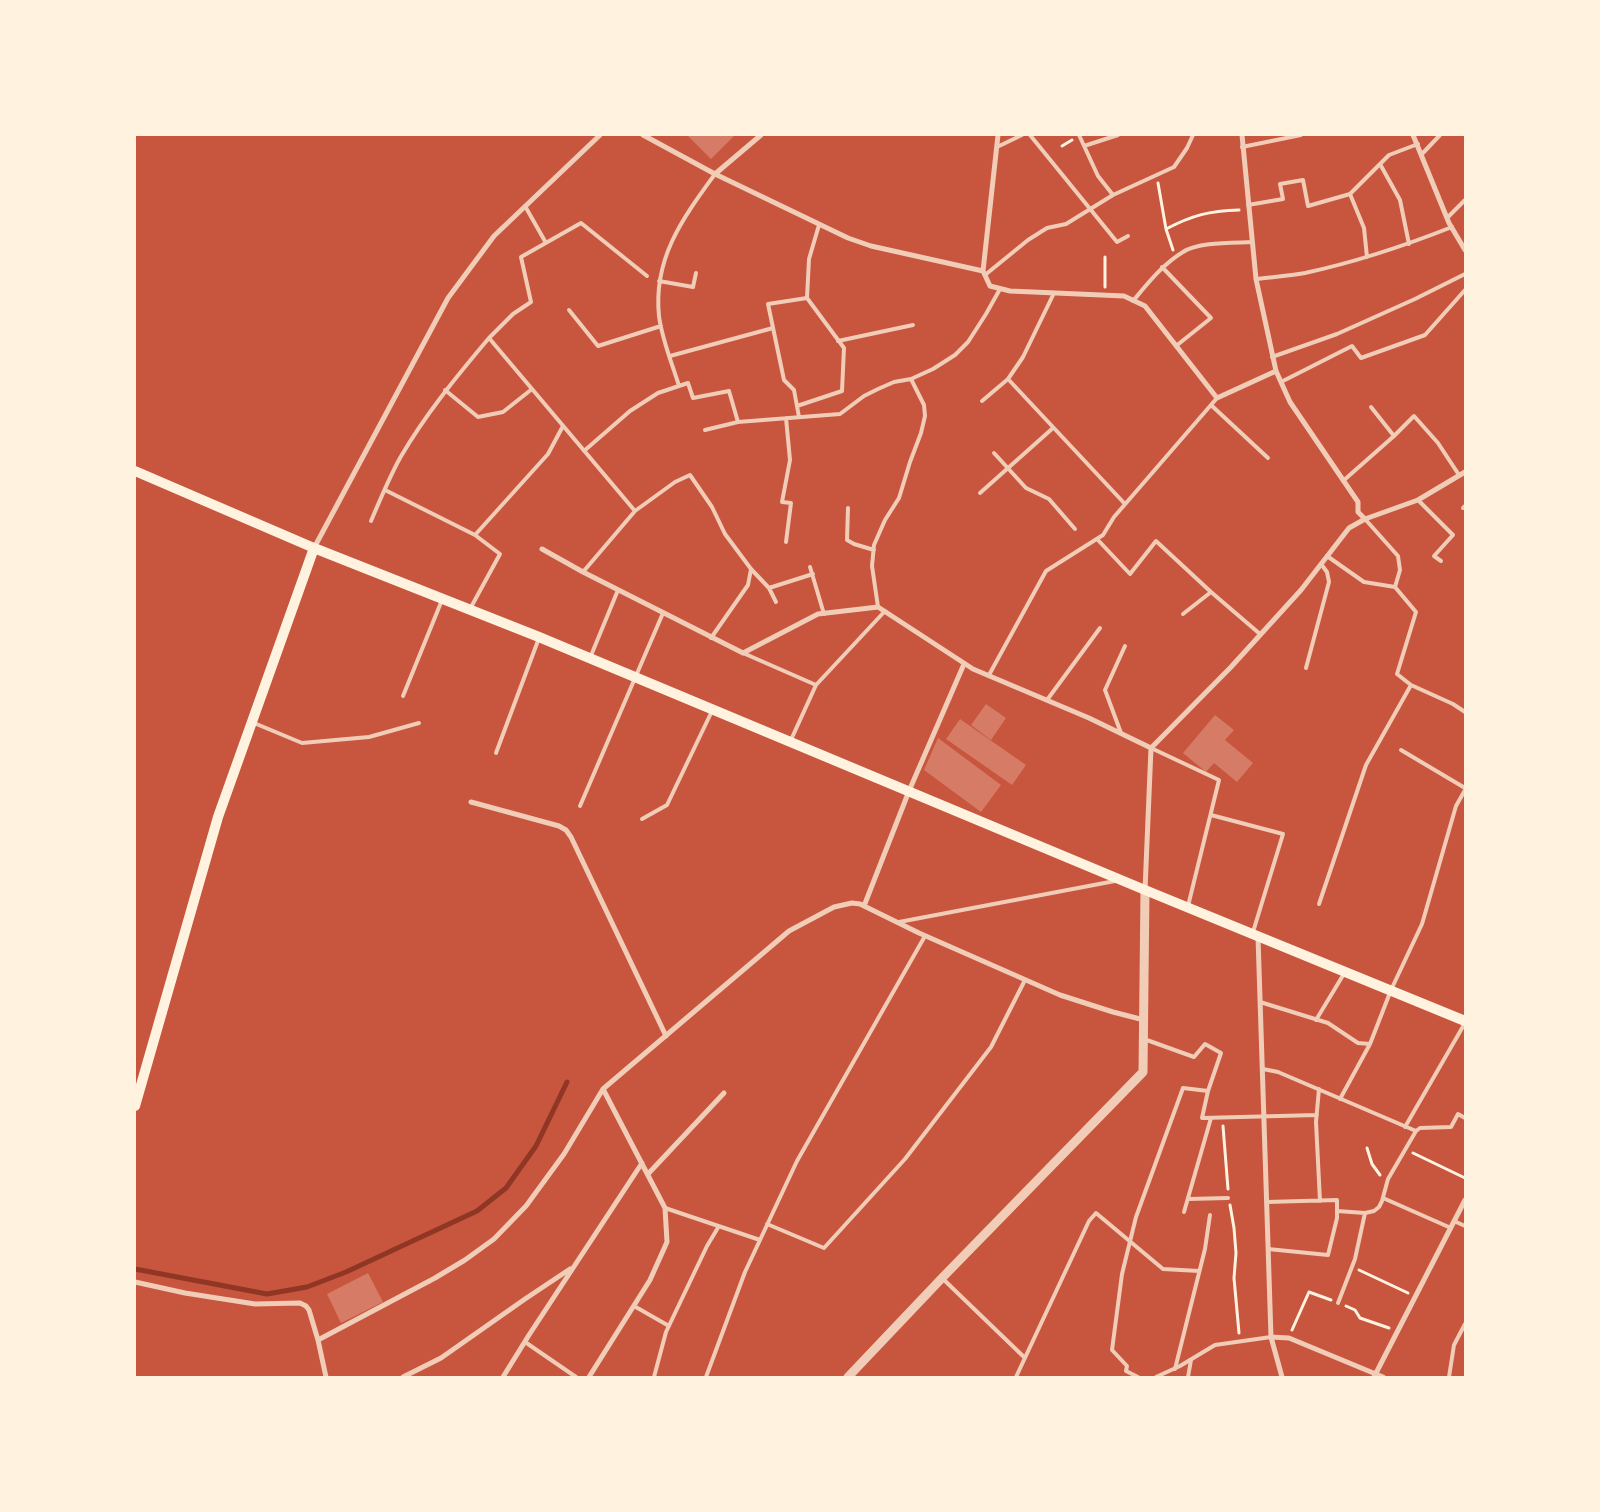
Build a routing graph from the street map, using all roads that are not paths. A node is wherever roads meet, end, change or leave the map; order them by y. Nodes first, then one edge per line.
1 (600, 135) edge
2 (643, 135) edge
3 (761, 135) edge
4 (998, 135) edge
5 (1022, 135) edge
6 (1030, 135) edge
7 (1079, 135) edge
8 (1118, 135) edge
9 (1193, 135) edge
10 (1242, 135) edge
11 (1301, 135) edge
12 (1414, 135) edge
13 (1440, 135) edge
14 (1418, 144) junction
15 (1084, 146) junction
16 (997, 147) junction
17 (1242, 147) junction
18 (1422, 154) junction
19 (1380, 164) junction
20 (715, 174) junction
21 (1350, 194) junction
22 (1114, 195) junction
23 (1465, 200) edge
24 (525, 206) junction
25 (1248, 207) junction
26 (1091, 210) junction
27 (1447, 218) junction
28 (819, 224) junction
29 (1452, 227) junction
30 (1128, 236) dead end
31 (1252, 242) junction
32 (546, 243) junction
33 (1409, 244) junction
34 (1465, 250) edge
35 (1367, 257) junction
36 (1162, 267) junction
37 (696, 273) dead end
38 (984, 273) junction
39 (1465, 274) edge
40 (647, 276) dead end
41 (1256, 279) junction
42 (659, 281) junction
43 (1000, 289) junction
44 (1465, 290) edge
45 (1054, 293) junction
46 (807, 298) junction
47 (1133, 301) junction
48 (569, 310) dead end
49 (913, 325) dead end
50 (661, 326) junction
51 (773, 328) junction
52 (489, 338) junction
53 (838, 341) junction
54 (1176, 346) junction
55 (670, 356) junction
56 (1272, 357) junction
57 (1276, 372) junction
58 (1008, 379) junction
59 (911, 380) junction
60 (1282, 382) junction
61 (680, 386) junction
62 (532, 389) junction
63 (446, 390) junction
64 (1217, 398) junction
65 (982, 401) dead end
66 (1211, 404) junction
67 (797, 406) junction
68 (1371, 407) dead end
69 (799, 417) junction
70 (786, 418) junction
71 (738, 422) junction
72 (563, 426) junction
73 (1054, 428) junction
74 (705, 430) dead end
75 (1394, 436) junction
76 (584, 451) junction
77 (994, 453) dead end
78 (1268, 458) dead end
79 (1008, 468) junction
80 (135, 471) edge
81 (1463, 474) edge
82 (1343, 481) junction
83 (385, 490) junction
84 (980, 494) dead end
85 (1418, 500) junction
86 (1125, 504) junction
87 (848, 508) dead end
88 (635, 511) junction
89 (1365, 519) junction
90 (370, 521) dead end
91 (1076, 530) dead end
92 (475, 535) junction
93 (1097, 538) junction
94 (786, 542) dead end
95 (314, 548) junction
96 (542, 549) dead end
97 (874, 550) junction
98 (1327, 556) junction
99 (1441, 561) dead end
100 (1321, 564) junction
101 (810, 567) dead end
102 (751, 569) junction
103 (582, 572) junction
104 (813, 574) junction
105 (1395, 587) junction
106 (770, 588) junction
107 (618, 590) junction
108 (1211, 592) junction
109 (443, 598) junction
110 (776, 602) dead end
111 (878, 607) junction
112 (470, 609) junction
113 (885, 611) junction
114 (663, 613) junction
115 (824, 614) junction
116 (1183, 614) dead end
117 (1100, 628) dead end
118 (1260, 634) junction
119 (539, 637) junction
120 (712, 638) junction
121 (1126, 646) dead end
122 (743, 654) junction
123 (590, 658) junction
124 (964, 664) junction
125 (1306, 668) dead end
126 (989, 675) junction
127 (635, 677) junction
128 (816, 685) junction
129 (1411, 685) junction
130 (403, 696) dead end
131 (1047, 700) junction
132 (712, 709) junction
133 (1465, 712) edge
134 (252, 722) junction
135 (419, 723) dead end
136 (1121, 733) junction
137 (790, 742) junction
138 (1152, 748) junction
139 (1400, 750) dead end
140 (496, 753) dead end
141 (1465, 789) edge
142 (909, 791) junction
143 (471, 802) dead end
144 (580, 806) dead end
145 (1210, 815) junction
146 (642, 819) dead end
147 (1121, 880) junction
148 (1145, 890) junction
149 (1319, 904) dead end
150 (864, 906) junction
151 (1187, 907) junction
152 (896, 923) junction
153 (1255, 935) junction
154 (925, 936) junction
155 (1345, 972) junction
156 (1025, 980) junction
157 (1391, 990) junction
158 (1260, 1002) junction
159 (1144, 1020) junction
160 (1316, 1020) junction
161 (1465, 1021) edge
162 (666, 1036) junction
163 (1143, 1039) junction
164 (1370, 1044) junction
165 (1262, 1069) junction
166 (603, 1089) junction
167 (1319, 1090) junction
168 (1208, 1091) junction
169 (724, 1093) dead end
170 (1340, 1099) junction
171 (135, 1106) edge
172 (1316, 1114) junction
173 (1264, 1116) junction
174 (1211, 1118) junction
175 (1465, 1118) edge
176 (1405, 1127) junction
177 (1416, 1132) junction
178 (642, 1163) junction
179 (648, 1174) junction
180 (1228, 1198) road end
181 (1383, 1198) junction
182 (1188, 1199) junction
183 (1465, 1200) edge
184 (1320, 1201) junction
185 (1267, 1202) junction
186 (665, 1208) junction
187 (1337, 1211) junction
188 (1184, 1212) dead end
189 (1365, 1213) junction
190 (1210, 1215) dead end
191 (1454, 1221) junction
192 (767, 1224) junction
193 (719, 1226) junction
194 (1465, 1226) edge
195 (1451, 1228) junction
196 (760, 1240) junction
197 (1131, 1240) junction
198 (1268, 1248) junction
199 (573, 1268) junction
200 (1199, 1271) junction
201 (942, 1278) junction
202 (135, 1282) edge
203 (1338, 1303) dead end
204 (634, 1306) junction
205 (1465, 1324) edge
206 (669, 1326) junction
207 (1271, 1337) junction
208 (318, 1340) junction
209 (525, 1342) junction
210 (1025, 1358) junction
211 (1191, 1360) junction
212 (1175, 1369) junction
213 (1375, 1376) edge
214 (326, 1377) edge
215 (403, 1377) edge
216 (503, 1377) edge
217 (576, 1377) edge
218 (589, 1377) edge
219 (654, 1377) edge
220 (706, 1377) edge
221 (848, 1377) edge
222 (1016, 1377) edge
223 (1138, 1377) edge
224 (1156, 1377) edge
225 (1188, 1377) edge
226 (1282, 1377) edge
227 (1383, 1377) edge
228 (1449, 1377) edge

1 - 24 street
2 - 20 street
3 - 20 street
4 - 16 street
5 - 16 lane
6 - 26 lane
7 - 15 lane
8 - 15 lane
9 - 22 lane
10 - 17 street
11 - 17 lane
12 - 14 street
13 - 18 lane
14 - 18 street
14 - 19 lane
15 - 22 lane
16 - 38 street
17 - 25 street
18 - 27 street
19 - 21 lane
19 - 33 lane
20 - 28 street
20 - 42 lane
21 - 25 lane
21 - 35 lane
22 - 26 lane
23 - 27 lane
24 - 32 lane
24 - 95 street
25 - 31 street
26 - 30 lane
26 - 38 lane
27 - 29 street
28 - 38 street
28 - 46 lane
29 - 33 lane
29 - 34 street
31 - 36 lane
31 - 41 street
32 - 40 lane
32 - 52 lane
33 - 35 lane
35 - 41 lane
36 - 47 lane
36 - 54 lane
37 - 42 lane
38 - 43 street
39 - 56 lane
41 - 56 street
42 - 50 lane
43 - 45 street
43 - 59 lane
44 - 60 lane
45 - 47 street
45 - 58 lane
46 - 51 lane
46 - 53 lane
47 - 54 street
48 - 50 lane
49 - 53 lane
50 - 55 lane
51 - 55 lane
51 - 67 lane
52 - 62 lane
52 - 63 lane
53 - 67 lane
54 - 64 street
55 - 61 lane
56 - 57 street
57 - 60 street
57 - 64 street
58 - 65 lane
58 - 73 lane
59 - 69 lane
59 - 97 lane
60 - 82 street
61 - 71 lane
61 - 76 lane
62 - 63 lane
62 - 72 lane
63 - 83 lane
64 - 66 lane
66 - 78 lane
66 - 86 lane
67 - 69 lane
68 - 75 lane
69 - 70 lane
70 - 71 lane
70 - 94 lane
71 - 74 lane
72 - 76 lane
72 - 92 lane
73 - 79 lane
73 - 86 lane
75 - 81 lane
75 - 82 lane
76 - 88 lane
77 - 79 lane
79 - 84 lane
79 - 91 lane
80 - 95 main road
81 - 85 street
82 - 89 street
83 - 90 lane
83 - 92 lane
85 - 89 street
85 - 99 lane
86 - 93 lane
87 - 97 lane
88 - 102 lane
88 - 103 lane
89 - 98 street
89 - 105 lane
92 - 112 lane
93 - 108 lane
93 - 126 lane
95 - 109 main road
95 - 134 main road
96 - 103 street
97 - 111 lane
98 - 100 street
98 - 105 lane
100 - 118 street
100 - 125 lane
101 - 104 lane
102 - 106 lane
102 - 120 lane
103 - 107 street
104 - 106 lane
104 - 115 lane
105 - 129 lane
106 - 110 lane
107 - 114 street
107 - 123 lane
108 - 116 lane
108 - 118 lane
109 - 112 main road
109 - 130 lane
111 - 113 street
111 - 115 street
112 - 119 main road
113 - 124 street
113 - 128 lane
114 - 120 street
114 - 127 lane
115 - 122 street
117 - 131 lane
118 - 138 street
119 - 123 main road
119 - 140 lane
120 - 122 street
121 - 136 lane
122 - 128 lane
123 - 127 main road
124 - 126 street
124 - 142 street
126 - 131 street
127 - 132 main road
127 - 144 lane
128 - 137 lane
129 - 133 lane
129 - 149 lane
131 - 136 street
132 - 137 main road
132 - 146 lane
134 - 135 lane
134 - 171 main road
136 - 138 street
137 - 142 main road
138 - 145 lane
138 - 148 street
139 - 141 lane
141 - 157 lane
142 - 147 main road
142 - 150 street
143 - 162 street
145 - 151 lane
145 - 153 lane
147 - 148 main road
147 - 152 lane
148 - 151 main road
148 - 159 street
150 - 152 street
150 - 162 street
151 - 153 main road
152 - 154 street
153 - 155 main road
153 - 158 street
154 - 156 street
154 - 192 lane
155 - 157 main road
155 - 160 lane
156 - 159 street
156 - 192 lane
157 - 161 main road
157 - 164 lane
158 - 160 lane
158 - 165 street
159 - 163 street
160 - 164 lane
161 - 176 lane
162 - 166 street
163 - 168 lane
163 - 201 street
164 - 170 lane
165 - 167 lane
165 - 173 street
166 - 178 street
166 - 208 street
167 - 170 lane
167 - 172 lane
168 - 174 lane
168 - 197 lane
169 - 179 street
170 - 176 lane
172 - 173 lane
172 - 184 lane
173 - 174 lane
173 - 185 street
174 - 182 lane
175 - 177 lane
176 - 177 lane
177 - 181 lane
178 - 179 street
178 - 199 street
179 - 186 street
180 - 182 lane
181 - 189 lane
181 - 195 lane
182 - 188 lane
183 - 191 street
184 - 185 lane
184 - 187 lane
185 - 198 street
186 - 193 lane
186 - 204 street
187 - 189 lane
187 - 198 lane
189 - 203 lane
190 - 200 lane
191 - 194 lane
191 - 195 street
192 - 196 lane
193 - 196 lane
193 - 206 lane
195 - 213 street
196 - 220 lane
197 - 200 lane
197 - 210 lane
197 - 223 lane
198 - 207 street
199 - 209 street
199 - 215 street
200 - 212 lane
201 - 210 lane
201 - 221 street
202 - 208 street
204 - 206 lane
204 - 218 street
205 - 228 lane
206 - 219 lane
207 - 211 lane
207 - 213 street
207 - 226 street
208 - 214 street
209 - 216 street
209 - 217 lane
210 - 222 lane
211 - 212 lane
211 - 225 lane
212 - 224 lane
213 - 227 street

